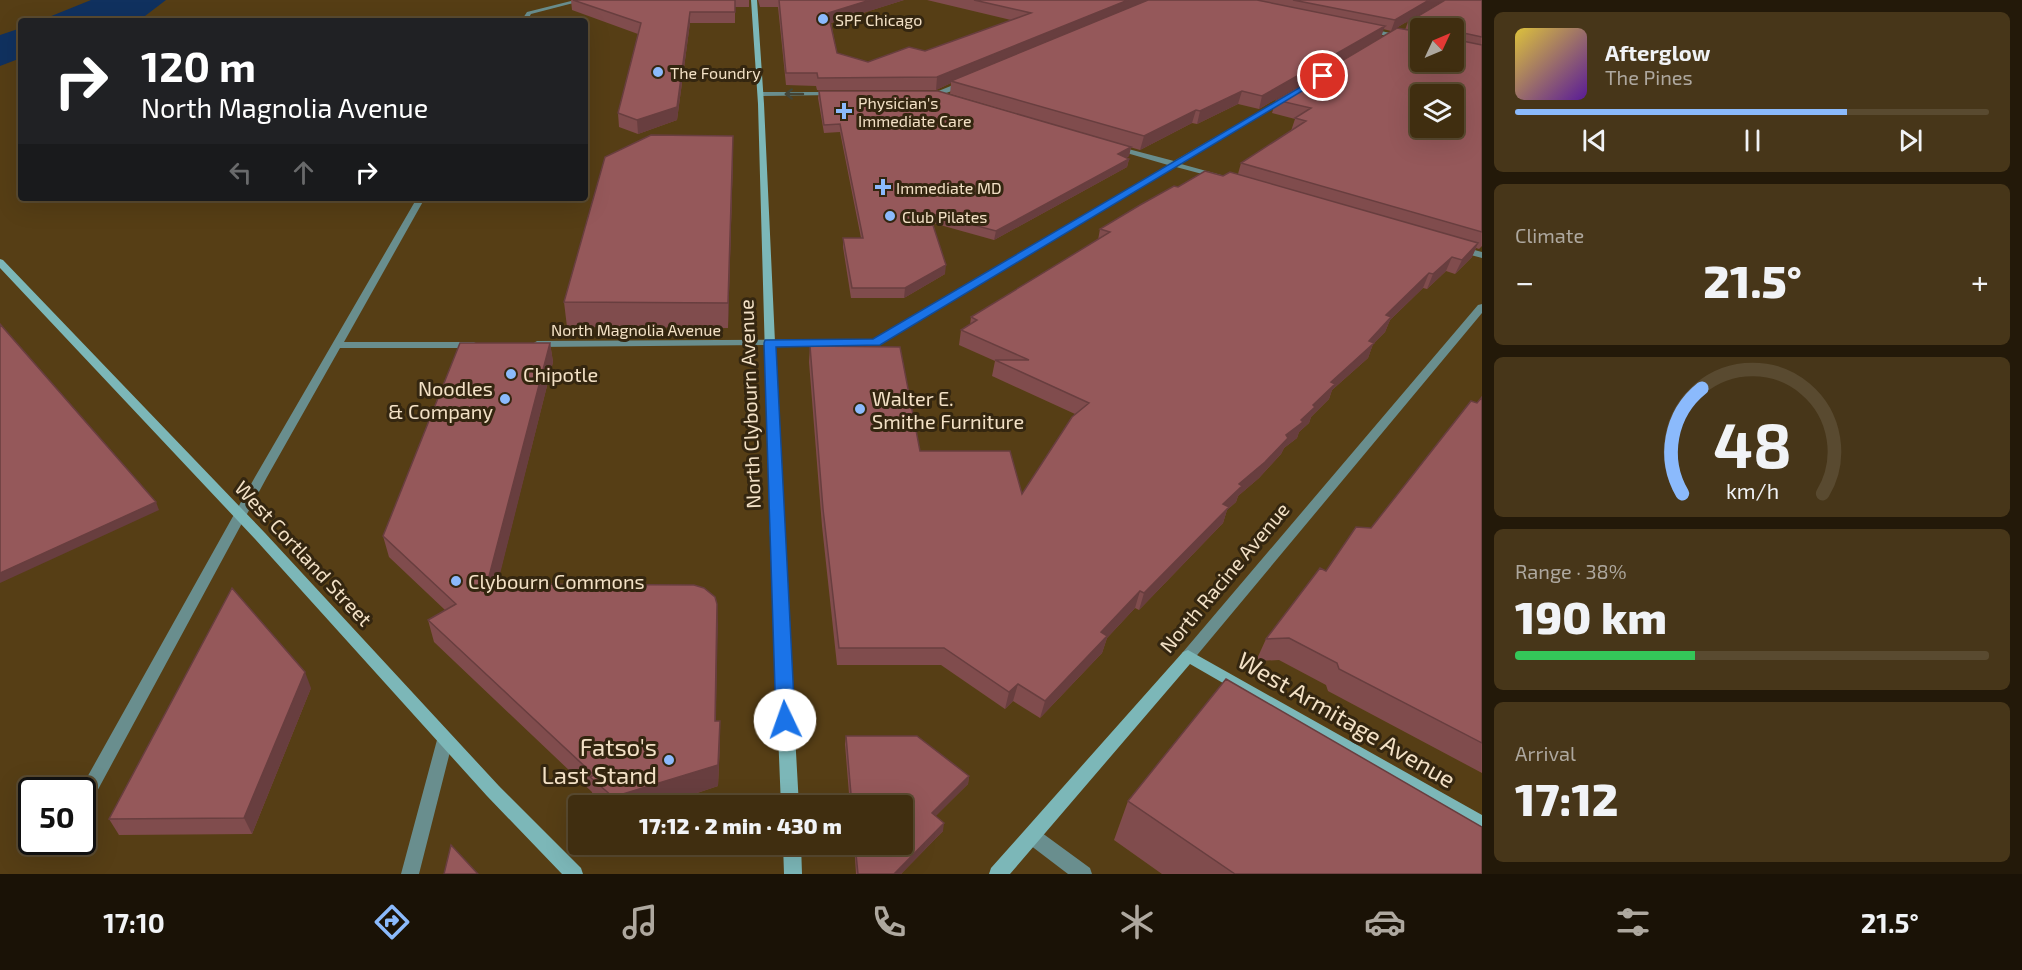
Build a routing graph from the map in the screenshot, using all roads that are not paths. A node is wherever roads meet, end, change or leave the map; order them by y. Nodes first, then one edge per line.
1 (582, 0) edge
2 (754, 0) edge
3 (526, 18) edge
4 (1406, 27) edge
5 (1360, 29) edge
6 (1392, 36) junction
7 (1410, 39) edge
8 (1381, 42) edge
9 (973, 79) edge
10 (761, 94) junction
11 (844, 94) edge
12 (918, 94) edge
13 (937, 94) junction
14 (1291, 96) edge
15 (953, 98) edge
16 (1109, 145) edge
17 (1175, 164) junction
18 (1224, 179) edge
19 (419, 201) edge
20 (1446, 245) edge
21 (1482, 255) edge
22 (0, 262) edge
23 (1482, 307) edge
24 (770, 343) junction
25 (524, 344) edge
26 (338, 345) junction
27 (484, 345) edge
28 (240, 516) junction
29 (1188, 656) junction
30 (445, 740) junction
31 (96, 778) edge
32 (790, 795) edge
33 (1482, 824) edge
34 (1032, 836) junction
35 (792, 855) edge
36 (410, 874) edge
37 (574, 874) edge
38 (793, 874) edge
39 (998, 874) edge
40 (1083, 874) edge

1 - 3 street
2 - 10 main road, North Clybourn Avenue
4 - 6 street
5 - 6 street
6 - 7 street
6 - 8 street
9 - 13 street
11 -> 10 street
10 - 24 main road, North Clybourn Avenue
12 - 13 street
13 - 15 street
14 - 17 street, North Magnolia Avenue
16 - 17 street
17 - 18 street
17 - 24 street, North Magnolia Avenue
19 - 26 street
20 - 21 street
22 - 28 main road, West Cortland Street
23 - 29 street, North Racine Avenue
24 - 25 street, North Magnolia Avenue
24 - 32 main road, North Clybourn Avenue
26 - 27 street
26 - 28 street
28 - 30 main road, West Cortland Street
28 - 31 street
29 - 33 main road, West Armitage Avenue
29 - 34 main road, North Racine Avenue
30 - 36 street
30 - 37 main road, West Cortland Street
34 - 39 main road, North Racine Avenue
34 - 40 street
35 - 38 main road

